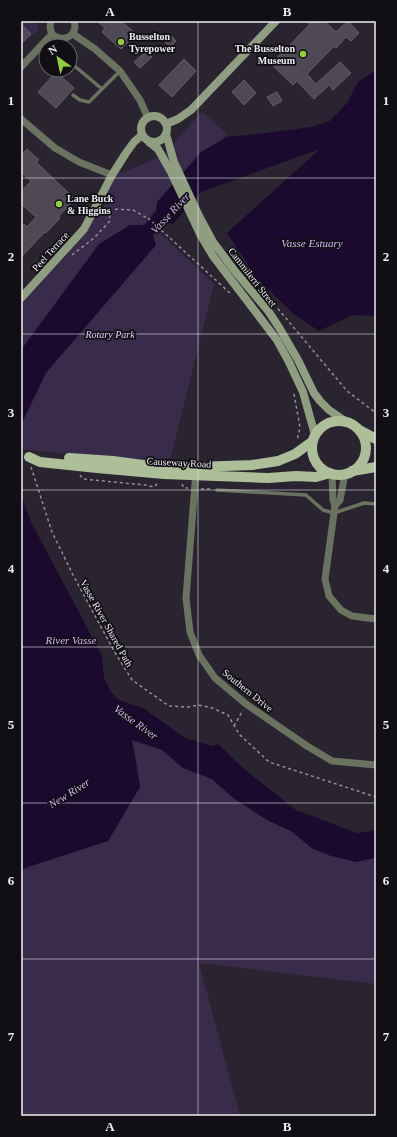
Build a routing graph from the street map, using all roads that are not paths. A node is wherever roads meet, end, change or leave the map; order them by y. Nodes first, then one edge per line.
1 (51, 21) edge
2 (74, 21) edge
3 (276, 21) edge
4 (52, 34) junction
5 (72, 34) junction
6 (21, 67) edge
7 (78, 69) edge
8 (120, 71) junction
9 (102, 89) junction
10 (73, 95) dead end
11 (148, 118) junction
12 (21, 119) edge
13 (166, 124) junction
14 (166, 134) junction
15 (142, 135) junction
16 (149, 142) junction
17 (173, 170) junction
18 (112, 175) junction
19 (196, 217) junction
20 (21, 298) edge
21 (344, 421) junction
22 (360, 431) junction
23 (314, 438) junction
24 (376, 439) edge
25 (27, 460) edge
26 (376, 467) edge
27 (196, 471) junction
28 (331, 473) junction
29 (349, 473) junction
30 (218, 490) dead end
31 (376, 504) edge
32 (335, 510) junction
33 (376, 619) edge
34 (376, 765) edge

1 - 4 street
2 - 5 street
3 - 13 main road
4 - 5 street
4 - 6 street
5 - 8 street
7 - 9 lane
8 - 9 lane
8 - 11 street
9 - 10 lane
11 - 13 main road
11 - 15 main road
12 - 18 street
13 - 14 main road
14 - 16 main road
14 - 17 main road, Cammilerri Street
15 - 16 main road
15 - 18 main road, Peel Terrace
16 - 17 main road, Cammilerri Street
17 - 19 main road, Cammilerri Street
18 - 20 main road, Peel Terrace
19 - 21 main road, Cammilerri Street
19 - 23 main road, Cammilerri Street
21 - 22 main road
21 - 23 main road
22 - 24 main road
22 - 29 main road
23 - 27 main road, Causeway Road
23 - 28 main road
25 - 27 main road, Causeway Road
26 - 29 main road
27 - 28 main road, Causeway Road
27 - 34 street, Southern Drive
28 - 29 main road
28 - 32 street
29 - 32 street
30 - 32 lane
31 - 32 lane
32 - 33 street

